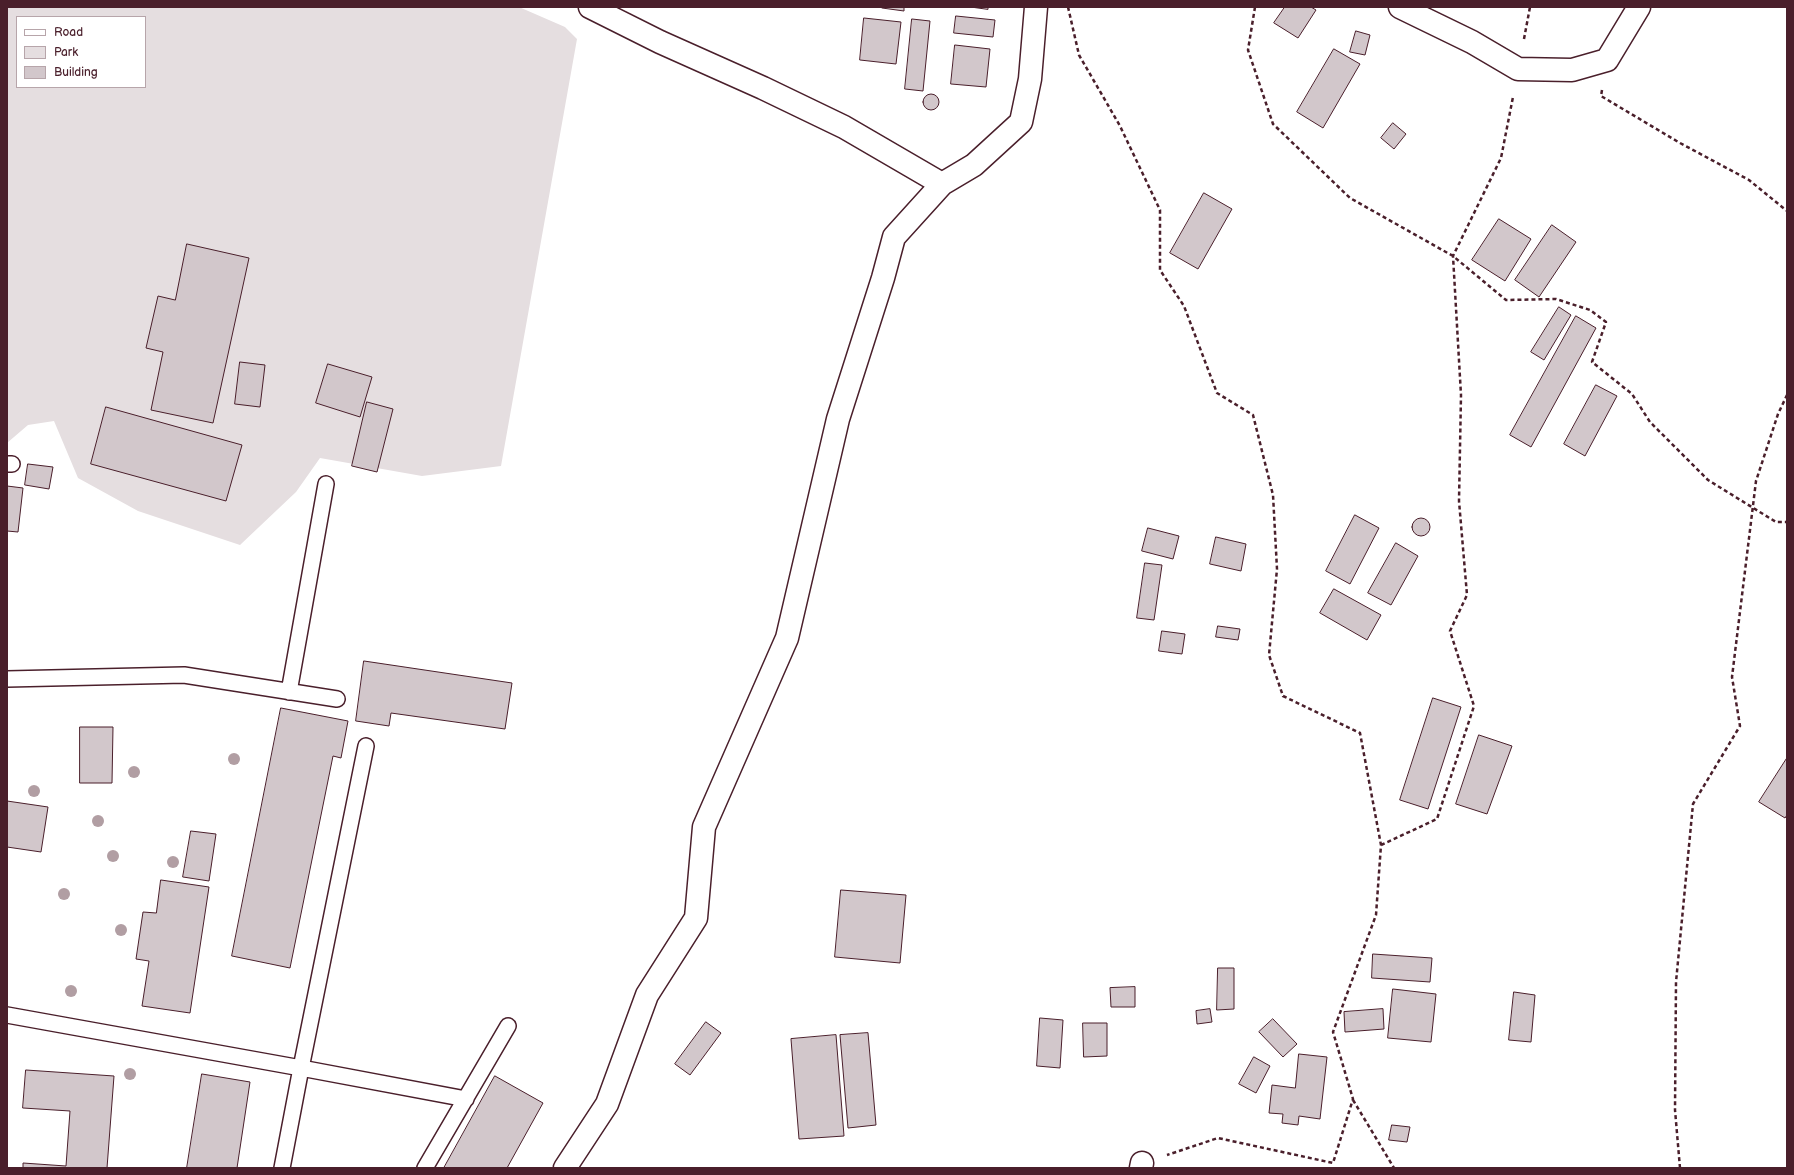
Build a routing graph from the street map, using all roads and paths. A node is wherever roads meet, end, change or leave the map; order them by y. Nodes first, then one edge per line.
1 (590, 7) edge
2 (1036, 7) edge
3 (1068, 7) edge
4 (1255, 7) edge
5 (1400, 7) edge
6 (1530, 7) edge
7 (1639, 7) edge
8 (1607, 60) junction
9 (1518, 69) junction
10 (942, 184) junction
11 (1787, 211) edge
12 (1453, 256) junction
13 (1787, 395) edge
14 (326, 484) dead end
15 (1754, 508) junction
16 (1787, 522) edge
17 (7, 679) edge
18 (289, 692) junction
19 (338, 700) dead end
20 (366, 746) dead end
21 (1382, 845) junction
22 (7, 1016) edge
23 (508, 1026) dead end
24 (301, 1068) junction
25 (466, 1099) junction
26 (1353, 1099) junction
27 (1141, 1166) edge
28 (282, 1168) edge
29 (425, 1168) edge
30 (565, 1168) edge
31 (1394, 1168) edge
32 (1680, 1168) edge

1 - 10 street
2 - 10 street
3 - 21 path
4 - 12 path
5 - 9 street
6 - 9 path
7 - 8 street
8 - 9 street
8 - 11 path
9 - 12 path
10 - 30 street
12 - 15 path
12 - 21 path
13 - 15 path
14 - 18 lane
15 - 16 path
15 - 32 path
17 - 18 lane
18 - 19 lane
20 - 24 lane
21 - 26 path
22 - 24 lane
23 - 25 lane
24 - 25 lane
24 - 28 lane
25 - 29 lane
26 - 27 path
26 - 31 path

